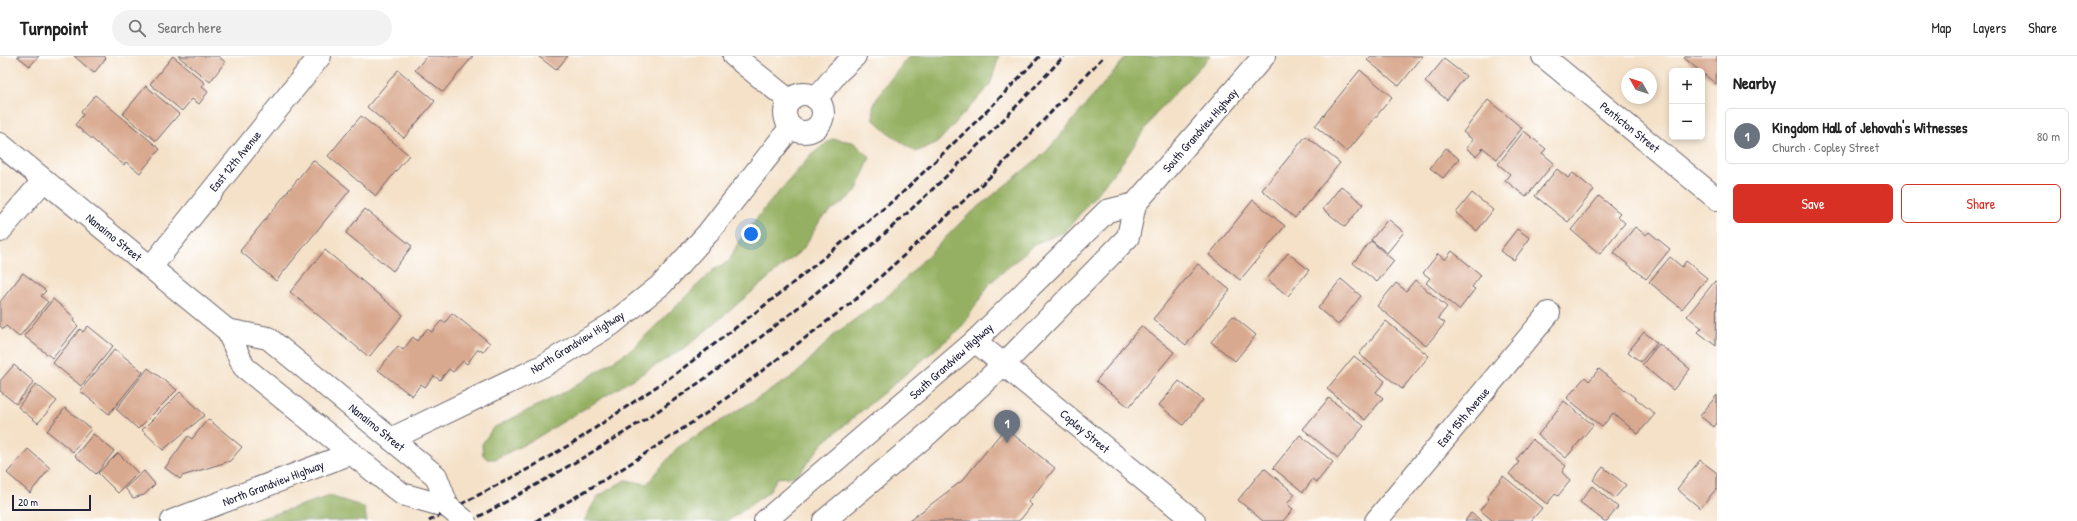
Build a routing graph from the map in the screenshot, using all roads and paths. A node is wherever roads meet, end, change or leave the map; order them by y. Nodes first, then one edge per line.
1 (320, 56) edge
2 (734, 56) edge
3 (855, 56) edge
4 (1264, 56) edge
5 (1543, 56) edge
6 (816, 99) junction
7 (790, 101) junction
8 (791, 127) junction
9 (0, 144) edge
10 (44, 180) junction
11 (1717, 199) edge
12 (1135, 204) junction
13 (0, 231) edge
14 (151, 267) junction
15 (1549, 313) dead end
16 (227, 330) junction
17 (976, 341) junction
18 (1004, 364) junction
19 (391, 439) junction
20 (352, 454) junction
21 (448, 507) junction
22 (172, 521) edge
23 (465, 521) edge
24 (765, 521) edge
25 (824, 521) edge
26 (1194, 521) edge
27 (1376, 521) edge

1 - 14 street, East 12th Avenue
2 - 7 street
3 - 6 street
4 - 12 street, South Grandview Highway
5 - 11 street, Penticton Street
6 - 7 street
6 - 8 street
7 - 8 street
8 - 19 street, North Grandview Highway
9 - 10 street, Nanaimo Street
10 - 13 street
10 - 14 street, Nanaimo Street
12 - 17 street, South Grandview Highway
12 - 18 street, South Grandview Highway
14 - 16 street, Nanaimo Street
15 - 27 street, East 15th Avenue
16 - 19 street, Nanaimo Street
16 - 20 street, Nanaimo Street
17 - 18 street, Copley Street
17 - 24 street, South Grandview Highway
18 - 25 street, South Grandview Highway
18 - 26 street, Copley Street
19 - 21 street, Nanaimo Street
20 - 21 street, Nanaimo Street
20 - 22 street, North Grandview Highway
21 - 23 street, Nanaimo Street, bridge

